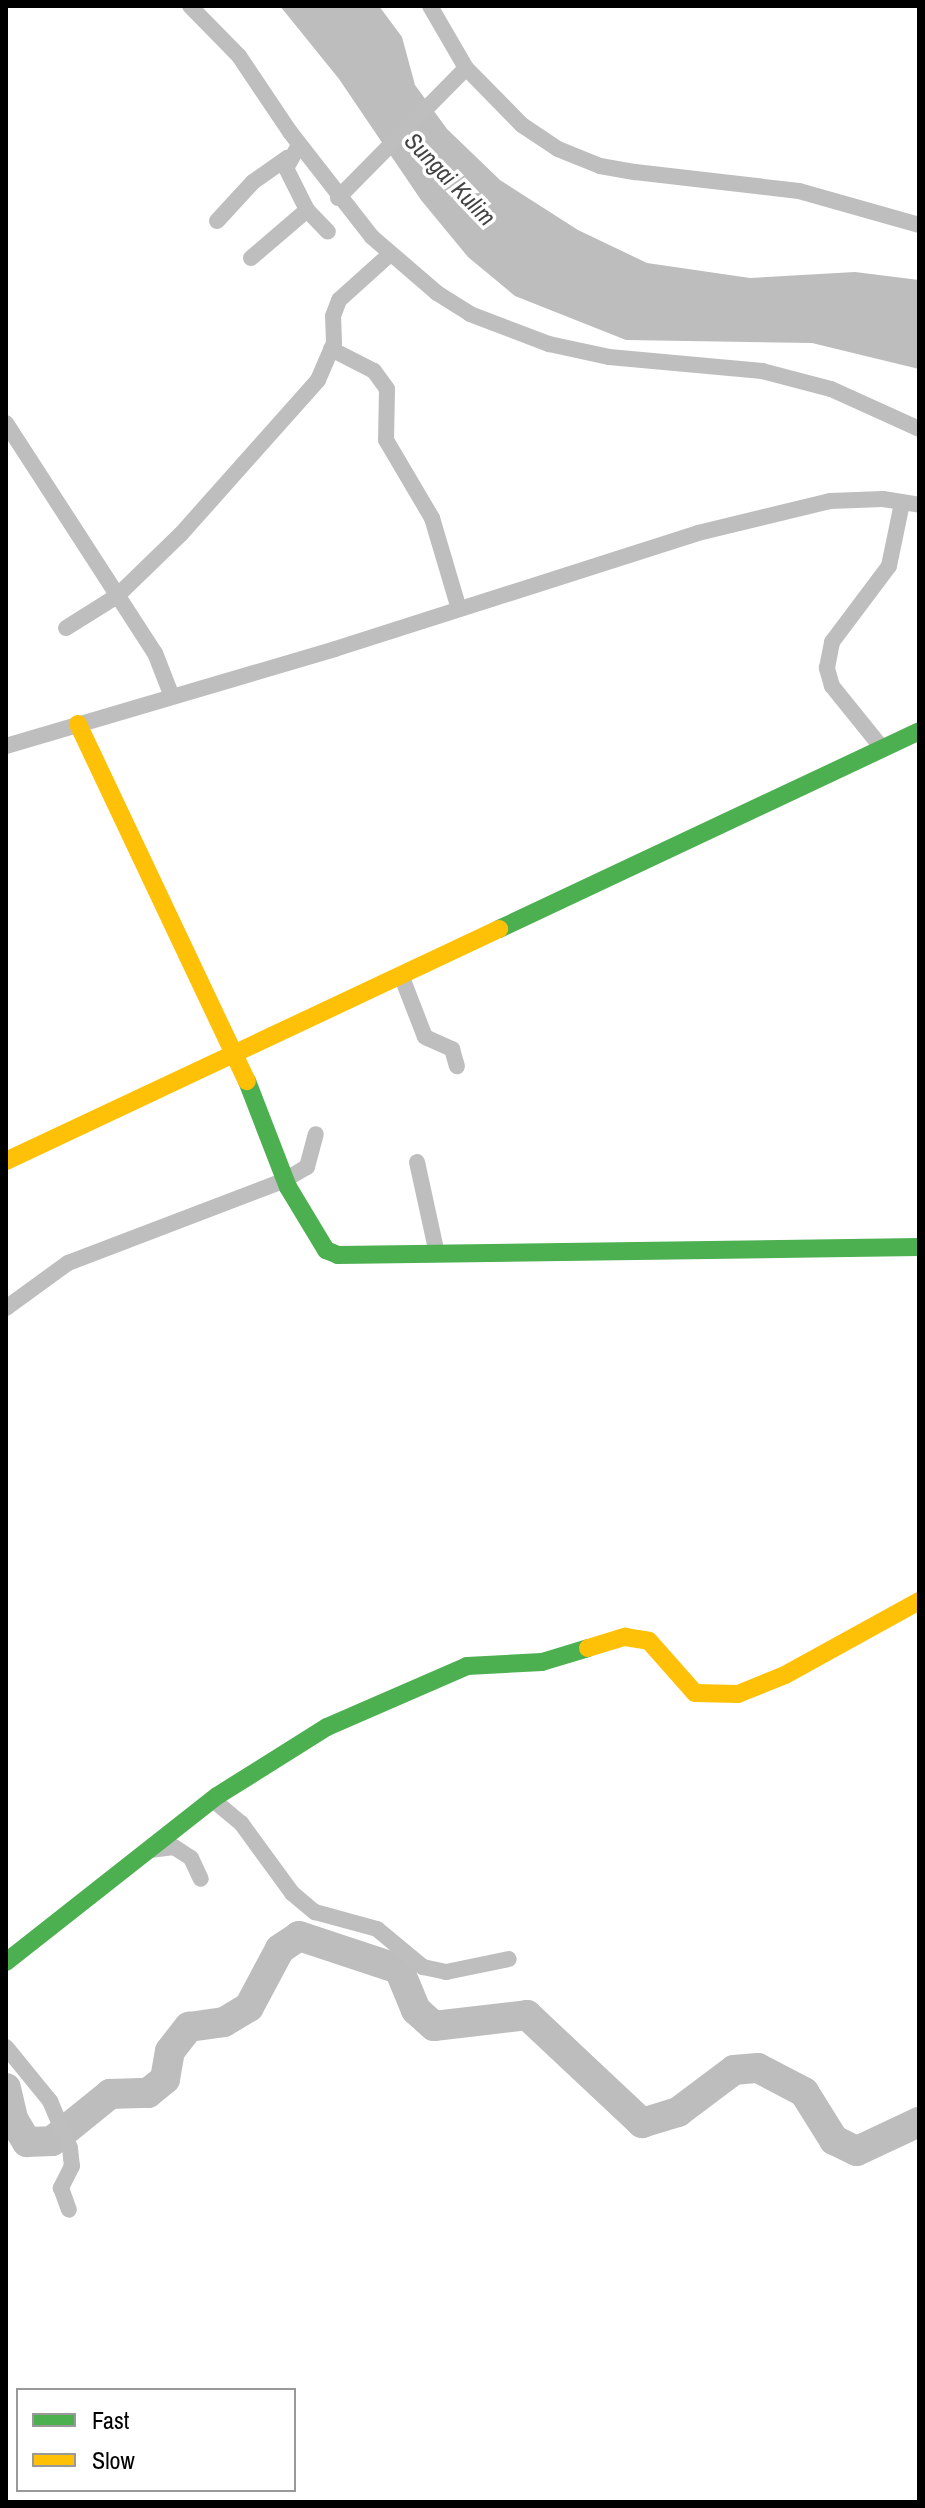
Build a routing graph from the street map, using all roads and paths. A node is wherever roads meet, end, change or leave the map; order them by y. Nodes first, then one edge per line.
1 (190, 6) edge
2 (430, 6) edge
3 (466, 68) junction
4 (299, 145) junction
5 (287, 158) junction
6 (338, 198) junction
7 (307, 210) junction
8 (217, 221) dead end
9 (919, 225) edge
10 (328, 232) dead end
11 (390, 254) junction
12 (251, 258) dead end
13 (331, 349) junction
14 (6, 423) edge
15 (919, 429) edge
16 (911, 504) edge
17 (117, 596) junction
18 (459, 609) junction
19 (66, 628) dead end
20 (171, 694) junction
21 (78, 724) junction
22 (916, 737) edge
23 (6, 746) edge
24 (882, 748) junction
25 (401, 975) junction
26 (236, 1053) junction
27 (457, 1066) dead end
28 (316, 1134) dead end
29 (6, 1161) edge
30 (417, 1162) dead end
31 (285, 1180) junction
32 (919, 1247) edge
33 (437, 1254) junction
34 (6, 1308) edge
35 (919, 1601) edge
36 (212, 1799) junction
37 (149, 1850) junction
38 (201, 1879) dead end
39 (509, 1959) dead end
40 (6, 1962) edge
41 (6, 2047) edge
42 (69, 2210) dead end

1 - 4 street
2 - 3 street
3 - 6 street
3 - 9 street
4 - 5 street
4 - 6 street
5 - 7 street
5 - 8 street
6 - 11 street
7 - 10 street
7 - 12 street
11 - 13 street
11 - 15 street
13 - 17 street
13 - 18 street
14 - 17 street
16 - 18 street
16 - 24 street
17 - 19 street
17 - 20 street
18 - 20 street
20 - 21 street
21 - 23 street
21 - 26 street
22 - 24 street
24 - 25 street
25 - 26 street
25 - 27 street
26 - 29 street
26 - 31 street
28 - 31 street
30 - 33 street
31 - 33 street
31 - 34 street
32 - 33 street
35 - 36 street
36 - 37 street
36 - 39 street
37 - 38 street
37 - 40 street
41 - 42 street

